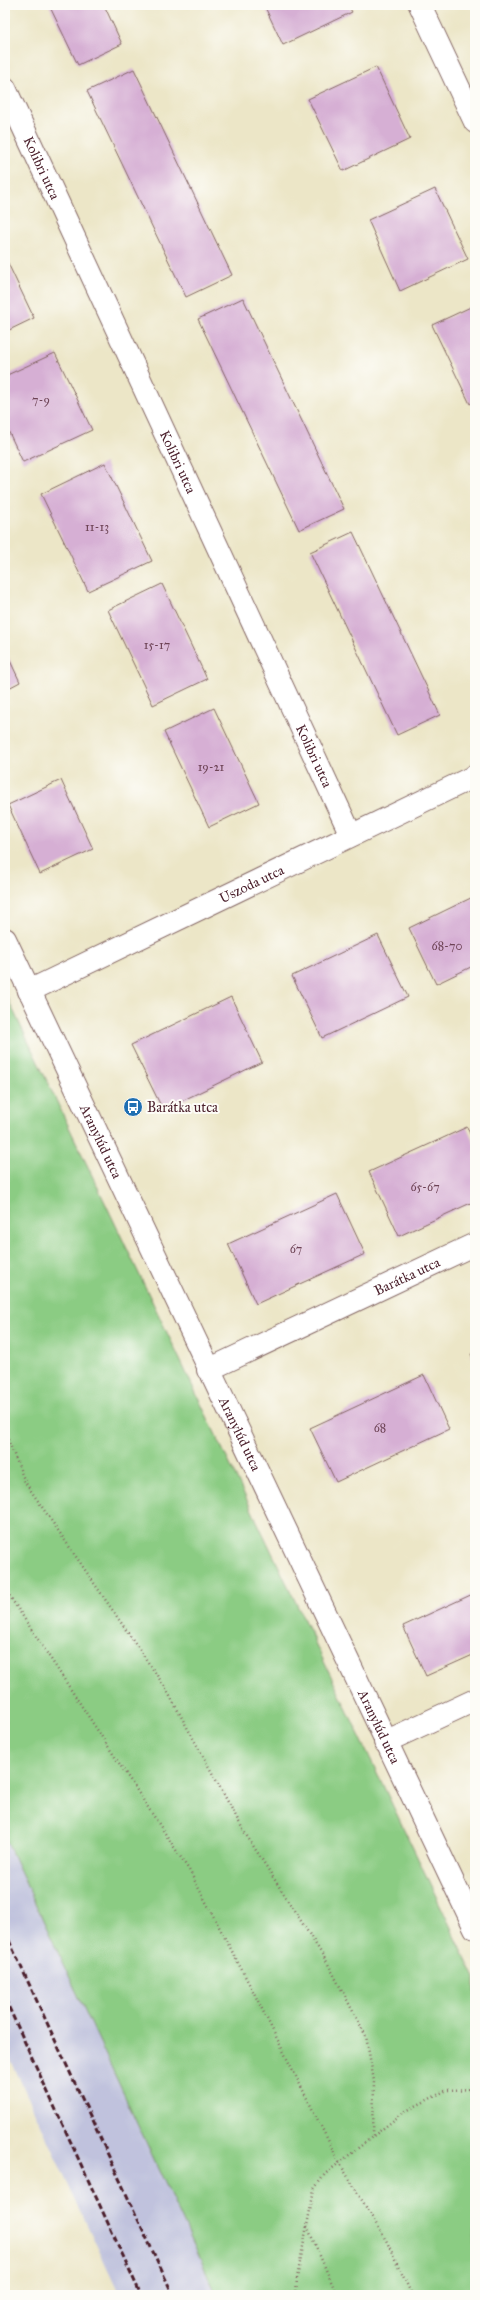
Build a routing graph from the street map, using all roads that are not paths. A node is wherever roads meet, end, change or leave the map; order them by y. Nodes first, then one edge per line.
1 (420, 5) edge
2 (5, 88) edge
3 (475, 122) edge
4 (475, 776) edge
5 (351, 835) junction
6 (5, 940) edge
7 (28, 991) junction
8 (475, 1244) edge
9 (208, 1370) junction
10 (475, 1700) edge
11 (385, 1742) junction
12 (475, 1928) edge

1 - 3 street
2 - 5 street, Kolibri utca
4 - 5 street, Uszoda utca
5 - 7 street, Uszoda utca
6 - 7 street, Aranylúd utca
7 - 9 street, Aranylúd utca
8 - 9 street, Barátka utca
9 - 11 street, Aranylúd utca
10 - 11 street
11 - 12 street, Aranylúd utca

